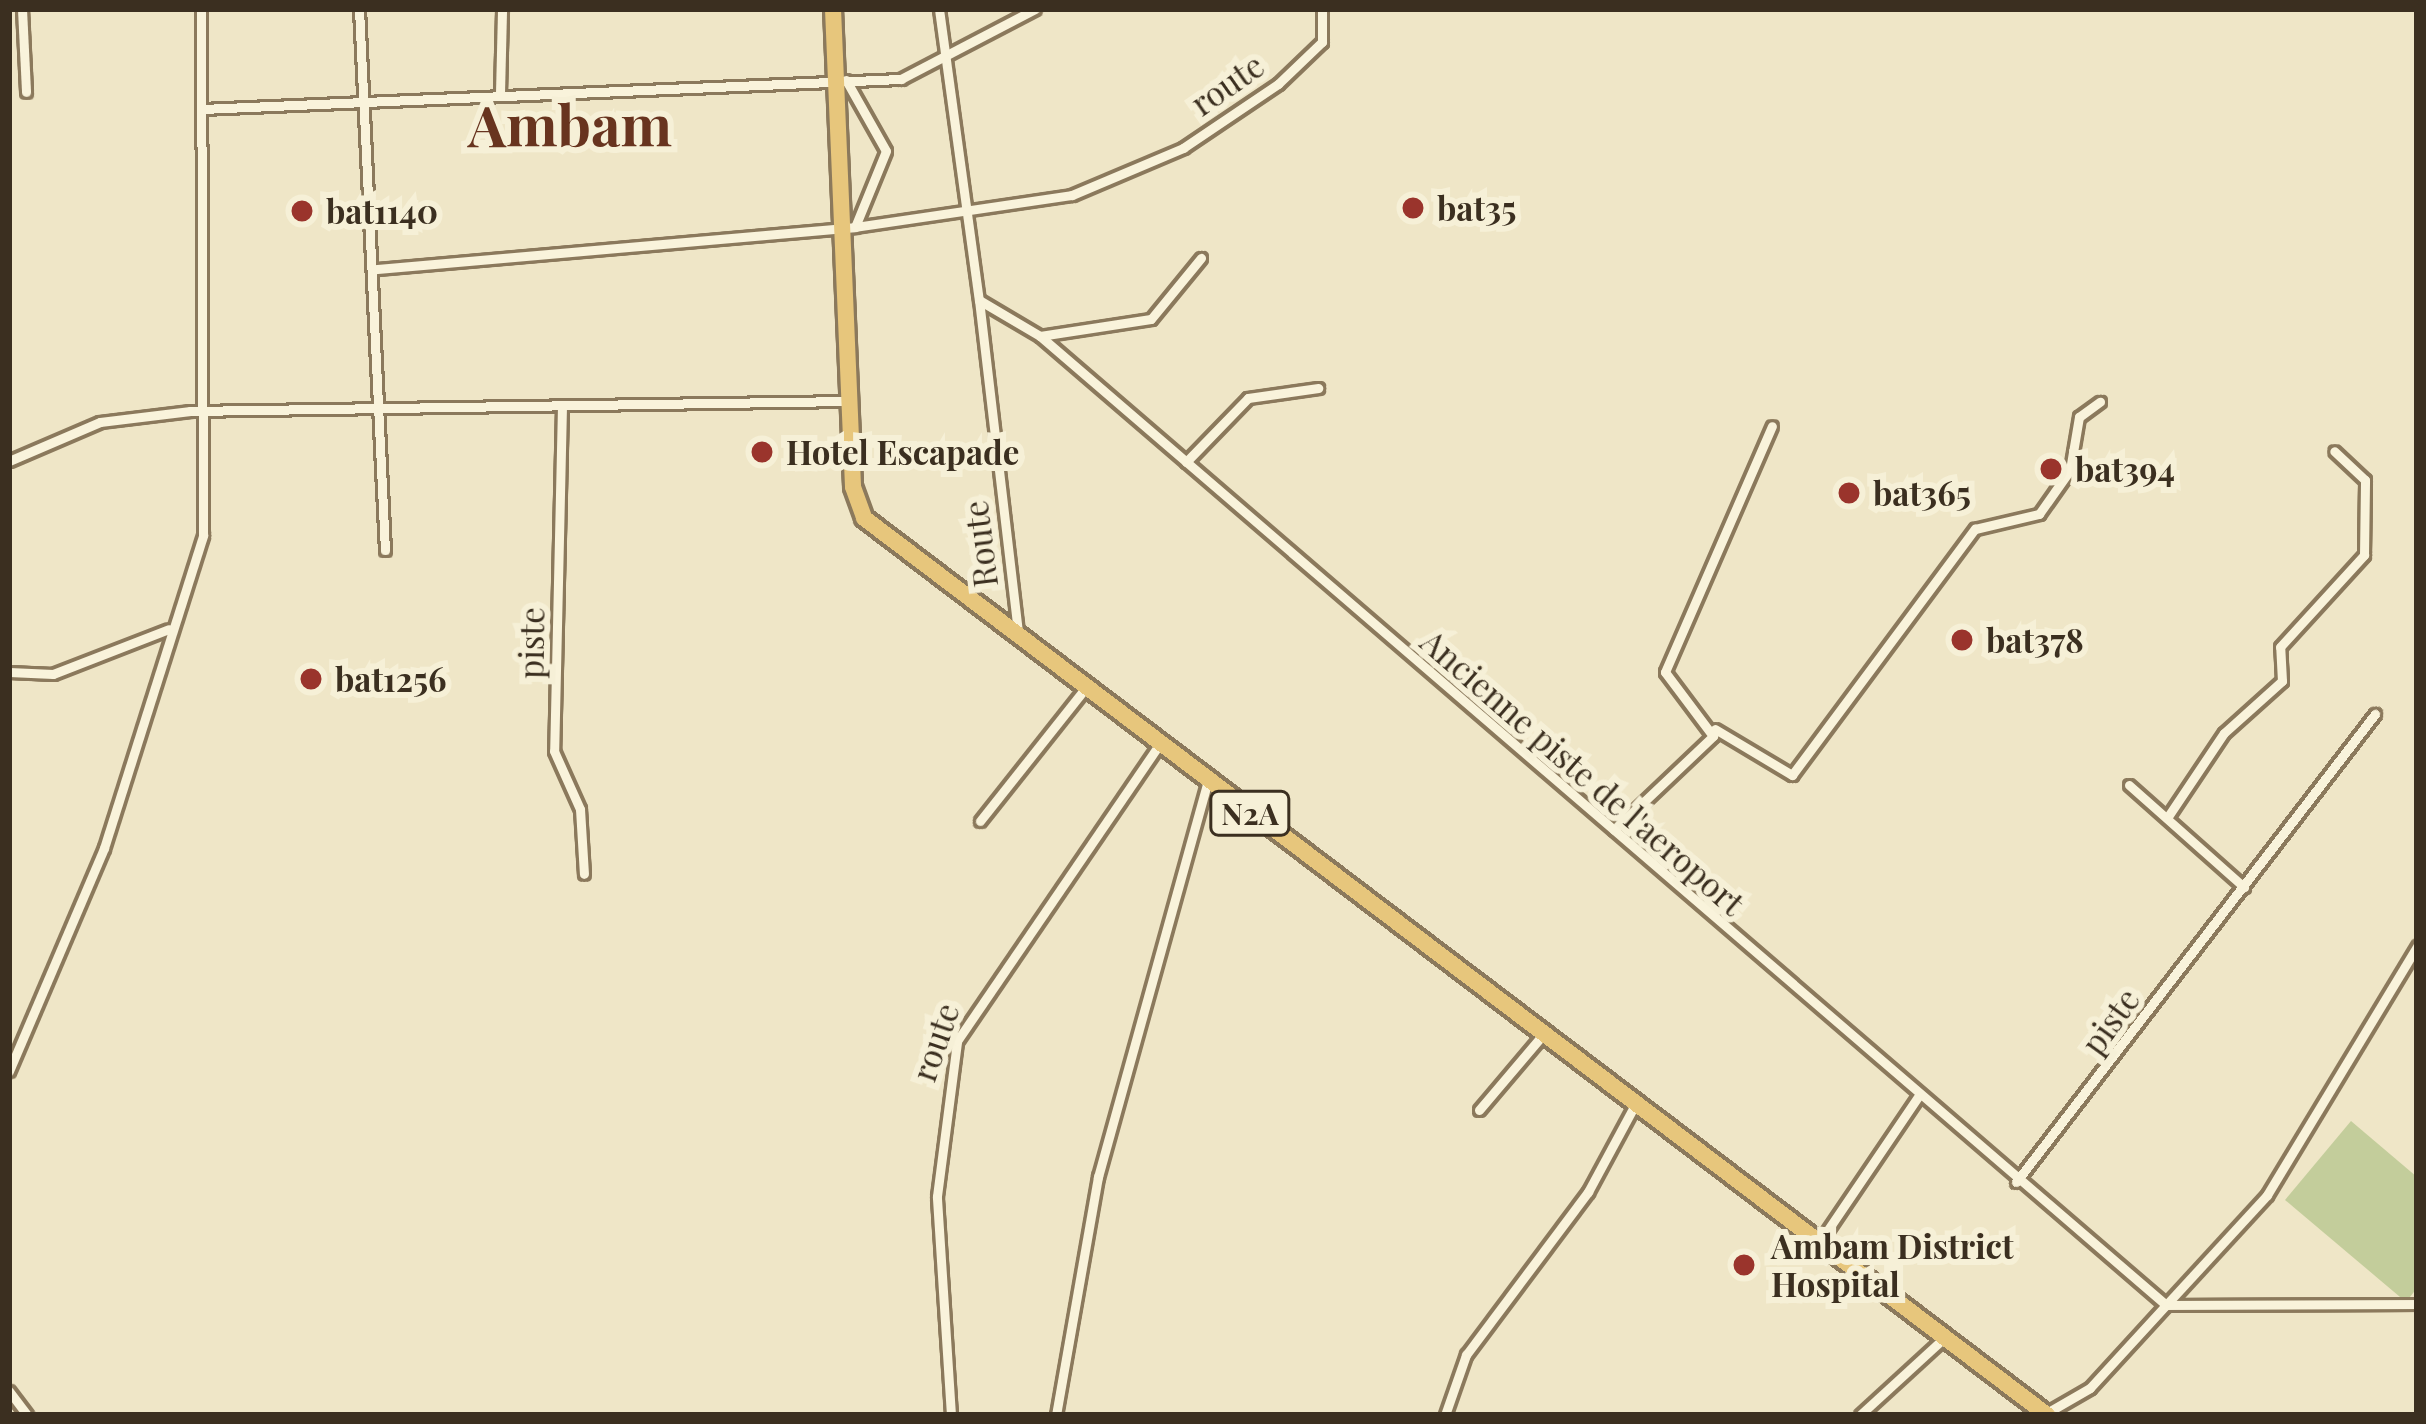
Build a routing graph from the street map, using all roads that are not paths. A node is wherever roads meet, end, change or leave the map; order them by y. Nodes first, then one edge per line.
1 (22, 9) edge
2 (201, 9) edge
3 (359, 9) edge
4 (502, 9) edge
5 (833, 9) edge
6 (939, 9) edge
7 (1035, 9) edge
8 (1322, 9) edge
9 (946, 59) junction
10 (842, 80) junction
11 (26, 92) dead end
12 (500, 93) junction
13 (365, 104) junction
14 (202, 109) junction
15 (964, 212) junction
16 (848, 228) junction
17 (1201, 258) dead end
18 (376, 268) junction
19 (979, 300) junction
20 (1040, 336) junction
21 (1318, 388) dead end
22 (850, 401) junction
23 (2100, 402) dead end
24 (562, 406) junction
25 (204, 411) junction
26 (381, 412) junction
27 (1772, 426) dead end
28 (2335, 451) dead end
29 (9, 461) edge
30 (1186, 462) junction
31 (385, 550) dead end
32 (169, 629) junction
33 (1019, 638) junction
34 (9, 672) edge
35 (1084, 690) junction
36 (2375, 714) dead end
37 (1714, 729) junction
38 (1159, 745) junction
39 (1208, 781) junction
40 (2129, 785) dead end
41 (2167, 818) junction
42 (980, 821) dead end
43 (1614, 830) junction
44 (584, 874) dead end
45 (2244, 887) junction
46 (2417, 946) edge
47 (1541, 1037) junction
48 (9, 1071) edge
49 (1918, 1097) junction
50 (1636, 1102) junction
51 (1479, 1110) dead end
52 (2016, 1182) junction
53 (1821, 1240) junction
54 (2417, 1304) edge
55 (2166, 1305) junction
56 (1945, 1336) junction
57 (9, 1390) edge
58 (2046, 1414) edge
59 (27, 1415) edge
60 (951, 1415) edge
61 (1056, 1415) edge
62 (1445, 1415) edge
63 (1860, 1415) edge

1 - 11 street
2 - 14 street
3 - 13 street
4 - 12 street
5 - 10 highway, N2A
6 - 9 street
7 - 9 street
8 - 15 street, route
9 - 10 street
9 - 15 street
10 - 12 street
10 - 16 highway, N2A
10 - 16 street
12 - 13 street
13 - 14 street
13 - 18 street
14 - 25 street
15 - 16 street, route
15 - 19 street
16 - 18 street, route
16 - 22 highway, N2A
17 - 20 street
18 - 26 street
19 - 20 street, Ancienne piste de l'aeroport
19 - 33 street, Route
20 - 30 street, Ancienne piste de l'aeroport
21 - 30 street
22 - 24 street
22 - 33 highway, N2A
23 - 37 street
24 - 26 street
24 - 44 street, piste
25 - 26 street
25 - 29 street
25 - 32 street
26 - 31 street
27 - 37 street
28 - 41 street
30 - 43 street, Ancienne piste de l'aeroport
32 - 34 street
32 - 48 street
33 - 35 highway, N2A
35 - 38 highway, N2A
35 - 42 street
36 - 45 street, piste
37 - 43 street
38 - 39 highway, N2A
38 - 60 street, route
39 - 47 highway, N2A
39 - 61 street
40 - 41 street
41 - 45 street
43 - 49 street, Ancienne piste de l'aeroport
45 - 52 street, piste
46 - 55 street
47 - 50 highway, N2A
47 - 51 street
49 - 52 street, Ancienne piste de l'aeroport
49 - 53 street
50 - 53 highway, N2A
50 - 62 street
52 - 55 street, Ancienne piste de l'aeroport
53 - 56 highway, N2A
54 - 55 street
55 - 58 street
56 - 58 highway, N2A
56 - 63 street
57 - 59 street

